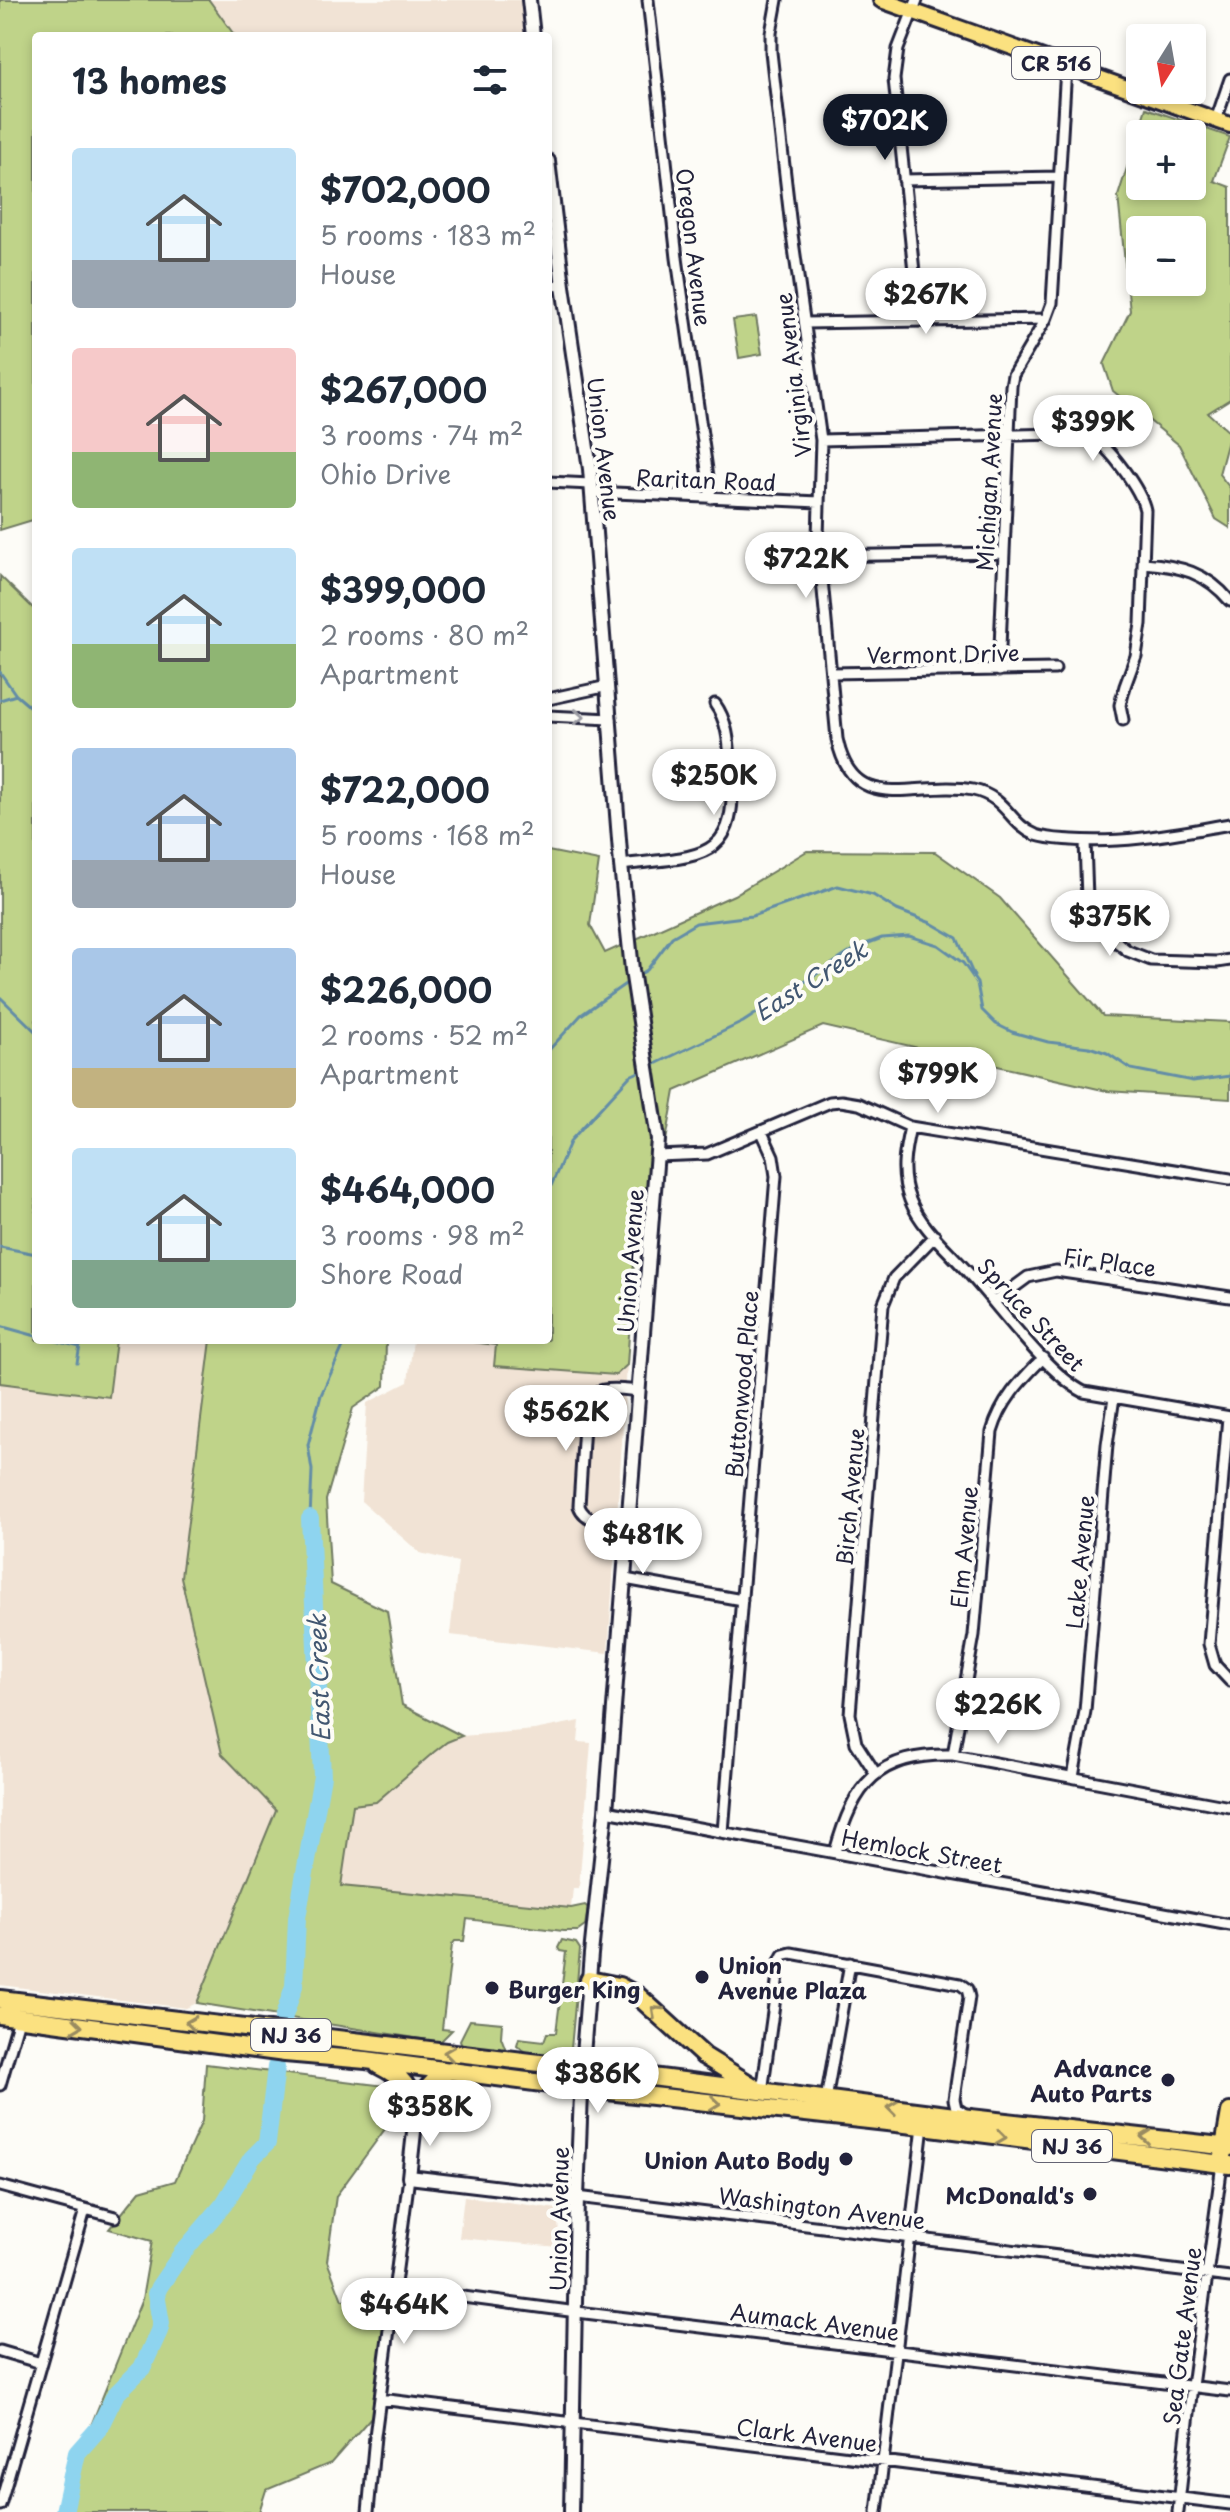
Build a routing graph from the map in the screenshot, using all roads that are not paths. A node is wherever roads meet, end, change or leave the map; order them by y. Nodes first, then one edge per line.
1 (529, 0) edge
2 (648, 0) edge
3 (777, 0) edge
4 (881, 0) edge
5 (914, 6) edge
6 (533, 32) edge
7 (1066, 67) junction
8 (1230, 79) edge
9 (1223, 122) edge
10 (1059, 177) junction
11 (904, 180) junction
12 (552, 194) edge
13 (552, 285) edge
14 (563, 286) junction
15 (1046, 319) junction
16 (919, 320) junction
17 (805, 323) junction
18 (1008, 435) junction
19 (821, 440) junction
20 (552, 483) edge
21 (592, 488) junction
22 (711, 498) junction
23 (819, 502) junction
24 (1002, 553) junction
25 (820, 556) junction
26 (1144, 563) junction
27 (1230, 601) edge
28 (1055, 669) dead end
29 (999, 671) junction
30 (831, 673) junction
31 (608, 686) junction
32 (552, 698) edge
33 (715, 704) dead end
34 (552, 716) edge
35 (611, 719) junction
36 (1123, 720) dead end
37 (1230, 824) edge
38 (1085, 841) junction
39 (621, 865) junction
40 (1230, 960) edge
41 (910, 1127) junction
42 (762, 1132) junction
43 (657, 1156) junction
44 (1230, 1179) edge
45 (935, 1236) junction
46 (1230, 1297) edge
47 (994, 1302) junction
48 (1043, 1358) junction
49 (639, 1391) junction
50 (1114, 1397) junction
51 (1229, 1417) edge
52 (629, 1523) junction
53 (625, 1579) junction
54 (742, 1600) junction
55 (1230, 1681) edge
56 (953, 1755) junction
57 (876, 1774) junction
58 (1073, 1777) junction
59 (1230, 1807) edge
60 (606, 1811) junction
61 (723, 1832) junction
62 (835, 1852) junction
63 (1230, 1925) edge
64 (850, 1963) junction
65 (589, 1980) junction
66 (0, 1999) edge
67 (0, 2015) edge
68 (19, 2019) junction
69 (366, 2060) junction
70 (582, 2068) junction
71 (451, 2070) junction
72 (0, 2085) edge
73 (581, 2088) junction
74 (762, 2092) junction
75 (826, 2100) junction
76 (1230, 2112) edge
77 (416, 2114) junction
78 (970, 2118) junction
79 (923, 2126) junction
80 (1227, 2146) edge
81 (1226, 2164) edge
82 (409, 2177) junction
83 (0, 2186) edge
84 (577, 2197) junction
85 (85, 2210) junction
86 (115, 2217) dead end
87 (910, 2238) junction
88 (1207, 2274) junction
89 (1230, 2277) edge
90 (395, 2288) junction
91 (577, 2312) junction
92 (896, 2350) junction
93 (0, 2351) edge
94 (41, 2363) junction
95 (1192, 2386) junction
96 (1230, 2391) edge
97 (380, 2399) junction
98 (573, 2424) junction
99 (883, 2462) junction
100 (1180, 2498) junction
101 (1230, 2504) edge
102 (0, 2505) edge
103 (369, 2512) edge
104 (571, 2512) edge
105 (877, 2512) edge
106 (1178, 2512) edge

1 - 6 street
2 - 22 street, Oregon Avenue
3 - 17 street, Virginia Avenue
4 - 5 main road, CR 516
5 - 7 main road, CR 516
5 - 11 street
7 - 9 main road, CR 516
7 - 10 street, Michigan Avenue
8 - 9 street
10 - 11 street
10 - 15 street, Michigan Avenue
11 - 16 street
12 - 14 street, Union Avenue
13 - 14 street
14 - 21 street, Union Avenue
15 - 16 street
15 - 18 street, Michigan Avenue
16 - 17 street
17 - 19 street, Virginia Avenue
18 - 19 street
18 - 24 street, Michigan Avenue
18 - 26 street
19 - 23 street, Virginia Avenue
20 - 21 street, Raritan Road
21 - 22 street, Raritan Road
21 - 31 street, Union Avenue
22 - 23 street, Raritan Road
23 - 25 street, Virginia Avenue
24 - 25 street
24 - 29 street, Michigan Avenue
25 - 30 street, Virginia Avenue
26 - 27 street
26 - 36 street
28 - 29 street, Vermont Drive
29 - 30 street, Vermont Drive
30 - 38 street, Virginia Avenue
31 - 32 street
31 - 35 street, Union Avenue
33 - 39 street
34 -> 35 street
35 - 39 street, Union Avenue
37 - 38 street, Virginia Avenue
38 - 40 street
39 - 43 street, Union Avenue
41 - 42 street
41 - 44 street
41 - 45 street, Spruce Street
42 - 43 street
42 - 54 street, Buttonwood Place
43 - 49 street, Union Avenue
45 - 47 street, Spruce Street
45 - 57 street, Birch Avenue
46 - 47 street, Fir Place
47 - 48 street, Spruce Street
48 - 50 street, Spruce Street
48 - 56 street, Elm Avenue
49 - 52 street, Union Avenue
49 - 52 street
50 - 51 street, Spruce Street
50 - 58 street, Lake Avenue
51 - 55 street
52 - 53 street, Union Avenue
53 - 54 street
53 - 60 street, Union Avenue
54 - 61 street, Buttonwood Place
56 - 57 street
56 - 58 street
57 - 62 street
58 - 59 street
60 - 61 street, Hemlock Street
60 - 65 street, Union Avenue
61 - 62 street, Hemlock Street
62 - 63 street, Hemlock Street
64 - 74 street
64 - 75 street
64 - 78 street
65 - 70 street, Union Avenue
74 -> 65 highway
70 -> 66 highway, NJ 36
67 - 68 highway, NJ 36
68 -> 69 highway, NJ 36
68 - 72 street
69 - 71 highway, NJ 36
69 - 77 highway
70 - 73 street, Union Avenue
70 - 74 highway, NJ 36
71 - 73 highway, NJ 36
71 - 77 highway
73 -> 79 highway, NJ 36
73 - 84 street, Union Avenue
74 - 75 highway, NJ 36
78 -> 75 highway, NJ 36
76 - 80 highway
77 - 82 street
80 -> 78 highway, NJ 36
79 -> 81 highway, NJ 36
79 - 87 street
80 - 81 highway
81 - 88 street, Sea Gate Avenue
82 - 84 street, Washington Avenue
82 - 90 street
83 - 85 street
84 - 87 street, Washington Avenue
84 - 91 street, Union Avenue
85 - 86 street
85 - 94 street
87 - 88 street, Washington Avenue
87 - 92 street
88 - 89 street, Washington Avenue
88 - 95 street, Sea Gate Avenue
90 - 91 street, Aumack Avenue
90 - 97 street
91 - 92 street, Aumack Avenue
91 - 98 street, Union Avenue
92 - 95 street, Aumack Avenue
92 - 99 street
93 - 94 street
94 - 102 street
95 - 96 street, Aumack Avenue
95 - 100 street, Sea Gate Avenue
97 - 98 street, Clark Avenue
97 - 103 street
98 - 99 street, Clark Avenue
98 - 104 street, Union Avenue
99 - 100 street, Clark Avenue
99 - 105 street
100 - 101 street, Clark Avenue
100 - 106 street, Sea Gate Avenue

